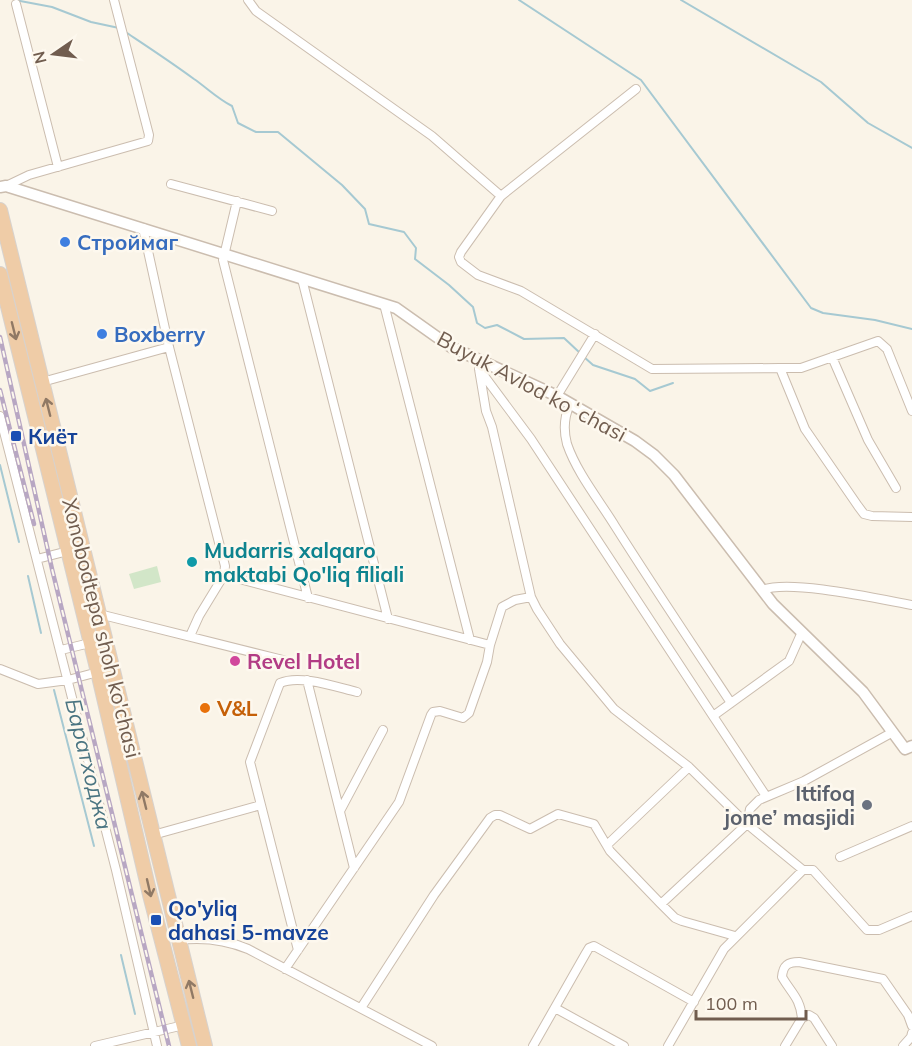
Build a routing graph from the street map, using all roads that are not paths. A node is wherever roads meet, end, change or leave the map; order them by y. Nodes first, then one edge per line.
1 (114, 0) edge
2 (248, 0) edge
3 (16, 4) dead end
4 (636, 89) dead end
5 (58, 167) junction
6 (171, 184) dead end
7 (3, 187) edge
8 (501, 195) junction
9 (237, 201) junction
10 (0, 210) edge
11 (272, 211) dead end
12 (143, 228) junction
13 (223, 253) junction
14 (0, 274) edge
15 (302, 279) junction
16 (384, 304) junction
17 (595, 334) junction
18 (169, 347) junction
19 (832, 357) junction
20 (477, 364) junction
21 (780, 368) junction
22 (42, 382) junction
23 (557, 396) junction
24 (570, 404) junction
25 (912, 411) edge
26 (0, 416) edge
27 (66, 479) junction
28 (51, 482) junction
29 (896, 488) dead end
30 (912, 517) edge
31 (68, 551) junction
32 (37, 559) junction
33 (224, 575) junction
34 (762, 590) junction
35 (531, 597) junction
36 (308, 598) junction
37 (912, 605) edge
38 (99, 614) junction
39 (388, 619) junction
40 (802, 632) junction
41 (190, 636) junction
42 (470, 640) junction
43 (90, 643) junction
44 (490, 645) junction
45 (60, 650) junction
46 (283, 660) dead end
47 (0, 669) edge
48 (98, 672) junction
49 (68, 680) junction
50 (307, 680) junction
51 (357, 692) dead end
52 (731, 703) junction
53 (713, 716) junction
54 (383, 730) dead end
55 (893, 732) junction
56 (912, 746) edge
57 (689, 767) junction
58 (766, 796) junction
59 (261, 805) junction
60 (340, 811) junction
61 (747, 824) junction
62 (912, 826) edge
63 (153, 835) junction
64 (608, 844) junction
65 (840, 857) dead end
66 (354, 868) junction
67 (803, 870) junction
68 (661, 904) junction
69 (912, 916) edge
70 (735, 936) junction
71 (179, 940) junction
72 (298, 950) junction
73 (285, 969) junction
74 (694, 1002) junction
75 (362, 1008) junction
76 (555, 1008) junction
77 (802, 1018) junction
78 (184, 1025) junction
79 (912, 1026) edge
80 (154, 1032) junction
81 (912, 1033) edge
82 (95, 1046) edge
83 (157, 1046) edge
84 (189, 1046) edge
85 (205, 1046) edge
86 (432, 1046) edge
87 (533, 1046) edge
88 (624, 1046) edge
89 (668, 1046) edge
90 (785, 1046) edge
91 (832, 1046) edge
92 (903, 1046) edge

1 - 5 street
2 - 8 street
3 - 5 street
4 - 8 street
5 - 7 street
6 - 9 street
7 - 12 street, Buyuk Avlod koʻchasi
8 - 17 street
9 - 11 street
9 - 13 street
10 - 22 highway, Xonobodtepa shoh ko'chasi
12 - 13 street, Buyuk Avlod koʻchasi
12 - 18 street
13 - 15 street, Buyuk Avlod koʻchasi
13 - 36 street
14 -> 28 highway, Xonobodtepa shoh ko'chasi
15 - 16 street, Buyuk Avlod koʻchasi
15 - 39 street
16 - 20 street, Buyuk Avlod koʻchasi
16 - 42 street
17 - 21 street
17 - 23 street
18 - 22 street
18 - 33 street
19 - 21 street
19 - 25 street
19 - 29 street
20 - 23 street, Buyuk Avlod koʻchasi
20 - 35 street
20 - 53 street
21 - 30 street
27 -> 22 highway, Xonobodtepa shoh ko'chasi
23 - 24 street, Buyuk Avlod koʻchasi
24 - 34 street, Buyuk Avlod koʻchasi
24 - 52 street
26 - 32 street
27 - 28 highway
27 - 38 highway, Xonobodtepa shoh ko'chasi
28 - 31 highway, Xonobodtepa shoh ko'chasi
31 - 32 street
31 - 43 highway, Xonobodtepa shoh ko'chasi
32 - 45 street
33 - 36 street
33 - 41 street
34 - 37 street
34 - 40 street, Buyuk Avlod koʻchasi
35 - 44 street
35 - 57 street
36 - 39 street
38 - 41 street
63 -> 38 highway, Xonobodtepa shoh ko'chasi
39 - 42 street
40 - 52 street
40 - 55 street, Buyuk Avlod koʻchasi
41 - 46 street
42 - 44 street
43 - 45 street
43 - 48 highway, Xonobodtepa shoh ko'chasi
44 - 66 street
45 - 49 street
47 - 49 street
48 - 49 street
48 -> 78 highway, Xonobodtepa shoh ko'chasi
49 - 80 street
50 - 51 street
50 - 59 street
50 - 60 street
52 - 53 street
53 - 58 street
54 - 60 street
55 - 56 street, Buyuk Avlod koʻchasi
55 - 58 street
57 - 61 street
57 - 64 street
58 - 61 street
59 - 63 street
59 - 72 street
60 - 66 street
61 - 67 street
61 - 68 street
62 - 65 street
63 - 71 highway, Xonobodtepa shoh ko'chasi
64 - 68 street
64 - 75 street
66 - 72 street
67 - 69 street
67 - 70 street
68 - 70 street
70 - 74 street
71 - 73 street
85 -> 71 highway, Xonobodtepa shoh ko'chasi
72 - 73 street
73 - 75 street
74 - 76 street
74 - 89 street
75 - 86 street
76 - 87 street
76 - 88 street
77 - 79 street
77 - 90 street
77 - 91 street
78 - 80 street
78 - 84 highway, Xonobodtepa shoh ko'chasi
80 - 82 street
80 - 83 street
81 - 92 street

